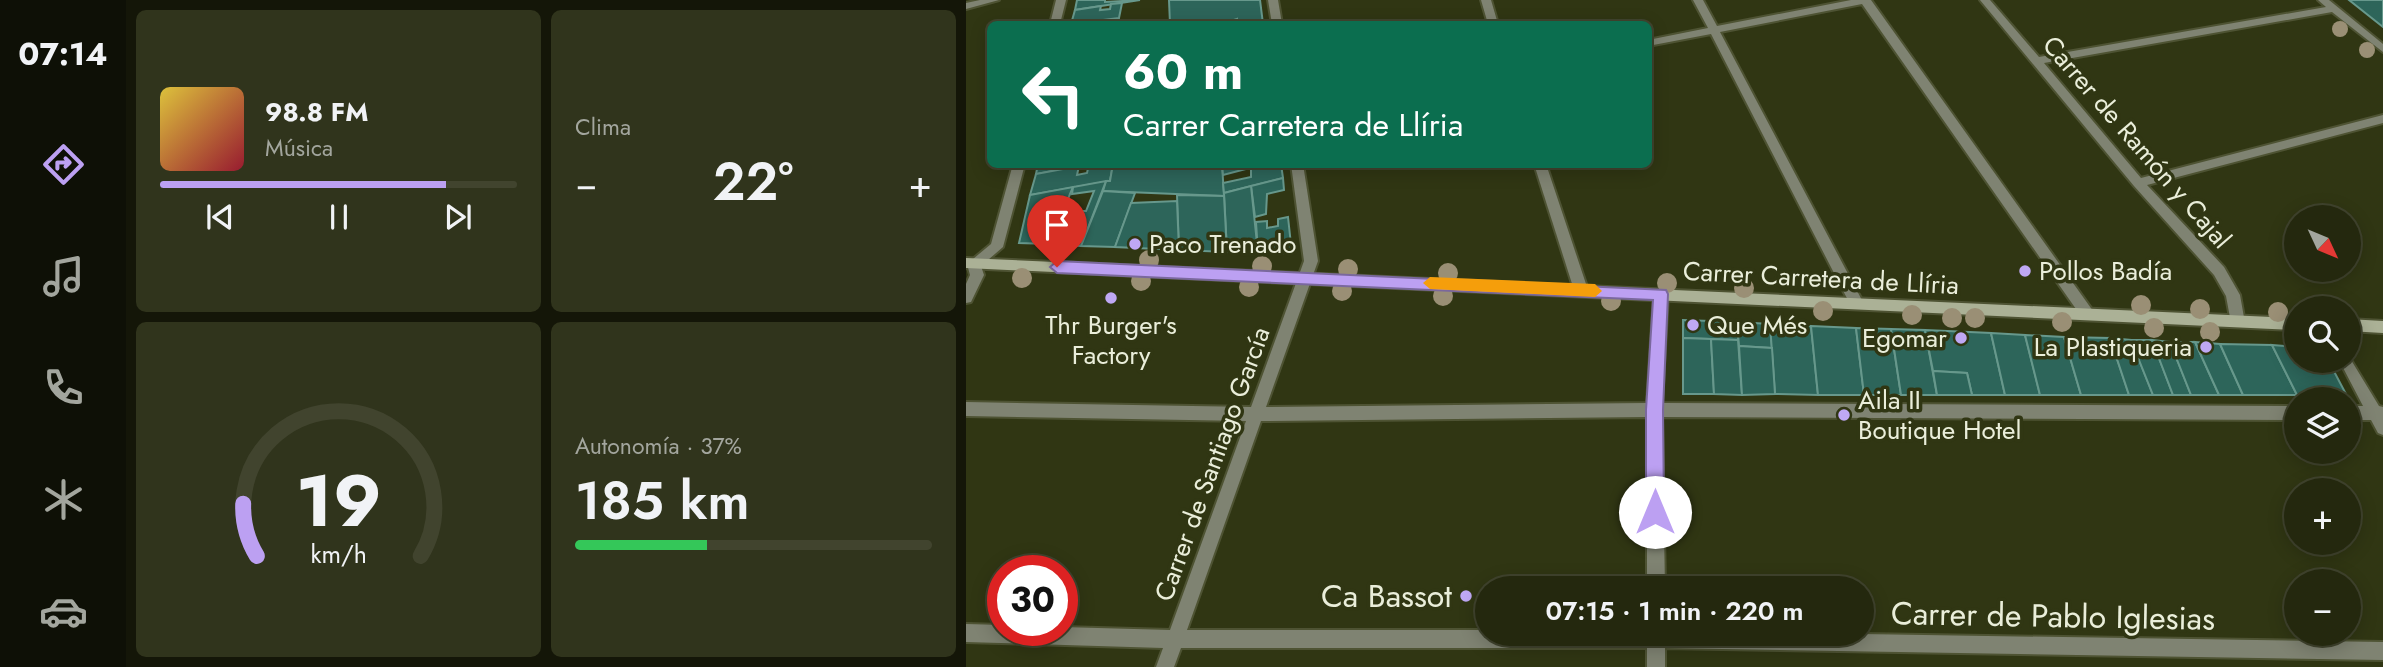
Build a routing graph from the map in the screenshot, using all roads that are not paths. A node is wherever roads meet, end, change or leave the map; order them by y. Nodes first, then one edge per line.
1 (994, 0) edge
2 (1061, 0) edge
3 (1273, 0) edge
4 (1486, 0) edge
5 (1698, 0) edge
6 (1865, 0) edge
7 (1985, 0) edge
8 (2323, 0) edge
9 (966, 6) edge
10 (2334, 9) junction
11 (1056, 21) edge
12 (1276, 21) edge
13 (1492, 21) edge
14 (1713, 30) junction
15 (1652, 42) edge
16 (2383, 50) edge
17 (2036, 61) junction
18 (2383, 119) edge
19 (1018, 168) edge
20 (1298, 168) edge
21 (1540, 168) edge
22 (2138, 183) junction
23 (970, 264) edge
24 (1306, 277) junction
25 (1581, 290) junction
26 (1661, 294) junction
27 (966, 298) edge
28 (1857, 304) junction
29 (2088, 316) junction
30 (2238, 323) junction
31 (2284, 324) edge
32 (2361, 326) edge
33 (2383, 327) edge
34 (2354, 373) edge
35 (966, 409) edge
36 (1654, 410) junction
37 (2284, 413) edge
38 (2361, 413) edge
39 (2379, 413) edge
40 (1254, 414) junction
41 (2383, 428) edge
42 (1656, 576) edge
43 (966, 633) edge
44 (1475, 637) edge
45 (1175, 639) junction
46 (1874, 640) edge
47 (1656, 646) edge
48 (2383, 651) edge
49 (1165, 667) edge
50 (1656, 667) edge

1 - 9 street
2 - 11 street
3 - 12 street
4 - 13 street
5 - 14 street
6 - 14 street
6 - 29 street
7 - 17 street, Carrer de Ramón y Cajal
8 - 10 street
10 - 16 street
10 - 17 street
14 - 15 street
14 - 28 street
17 - 22 street, Carrer de Ramón y Cajal
18 - 22 street
19 - 23 street
20 - 24 street, Carrer de Santiago García
21 - 25 street
22 - 30 street, Carrer de Ramón y Cajal
23 - 24 street, Carrer Carretera de Llíria
23 - 27 street
24 - 25 street, Carrer Carretera de Llíria
24 - 40 street, Carrer de Santiago García
25 - 26 street, Carrer Carretera de Llíria
26 - 28 street, Carrer Carretera de Llíria
26 - 36 street
28 - 29 street, Carrer Carretera de Llíria
29 - 30 street, Carrer Carretera de Llíria
30 - 31 street, Carrer Carretera de Llíria
32 - 33 street
34 - 39 street
35 - 40 street
36 - 37 street
36 - 40 street
36 - 42 street
38 - 39 street
39 - 41 street
40 - 45 street, Carrer de Santiago García
43 - 45 street, Carrer de Pablo Iglesias
44 - 45 street, Carrer de Pablo Iglesias
45 - 49 street, Carrer de Santiago García
46 - 48 street, Carrer de Pablo Iglesias
47 - 50 street

